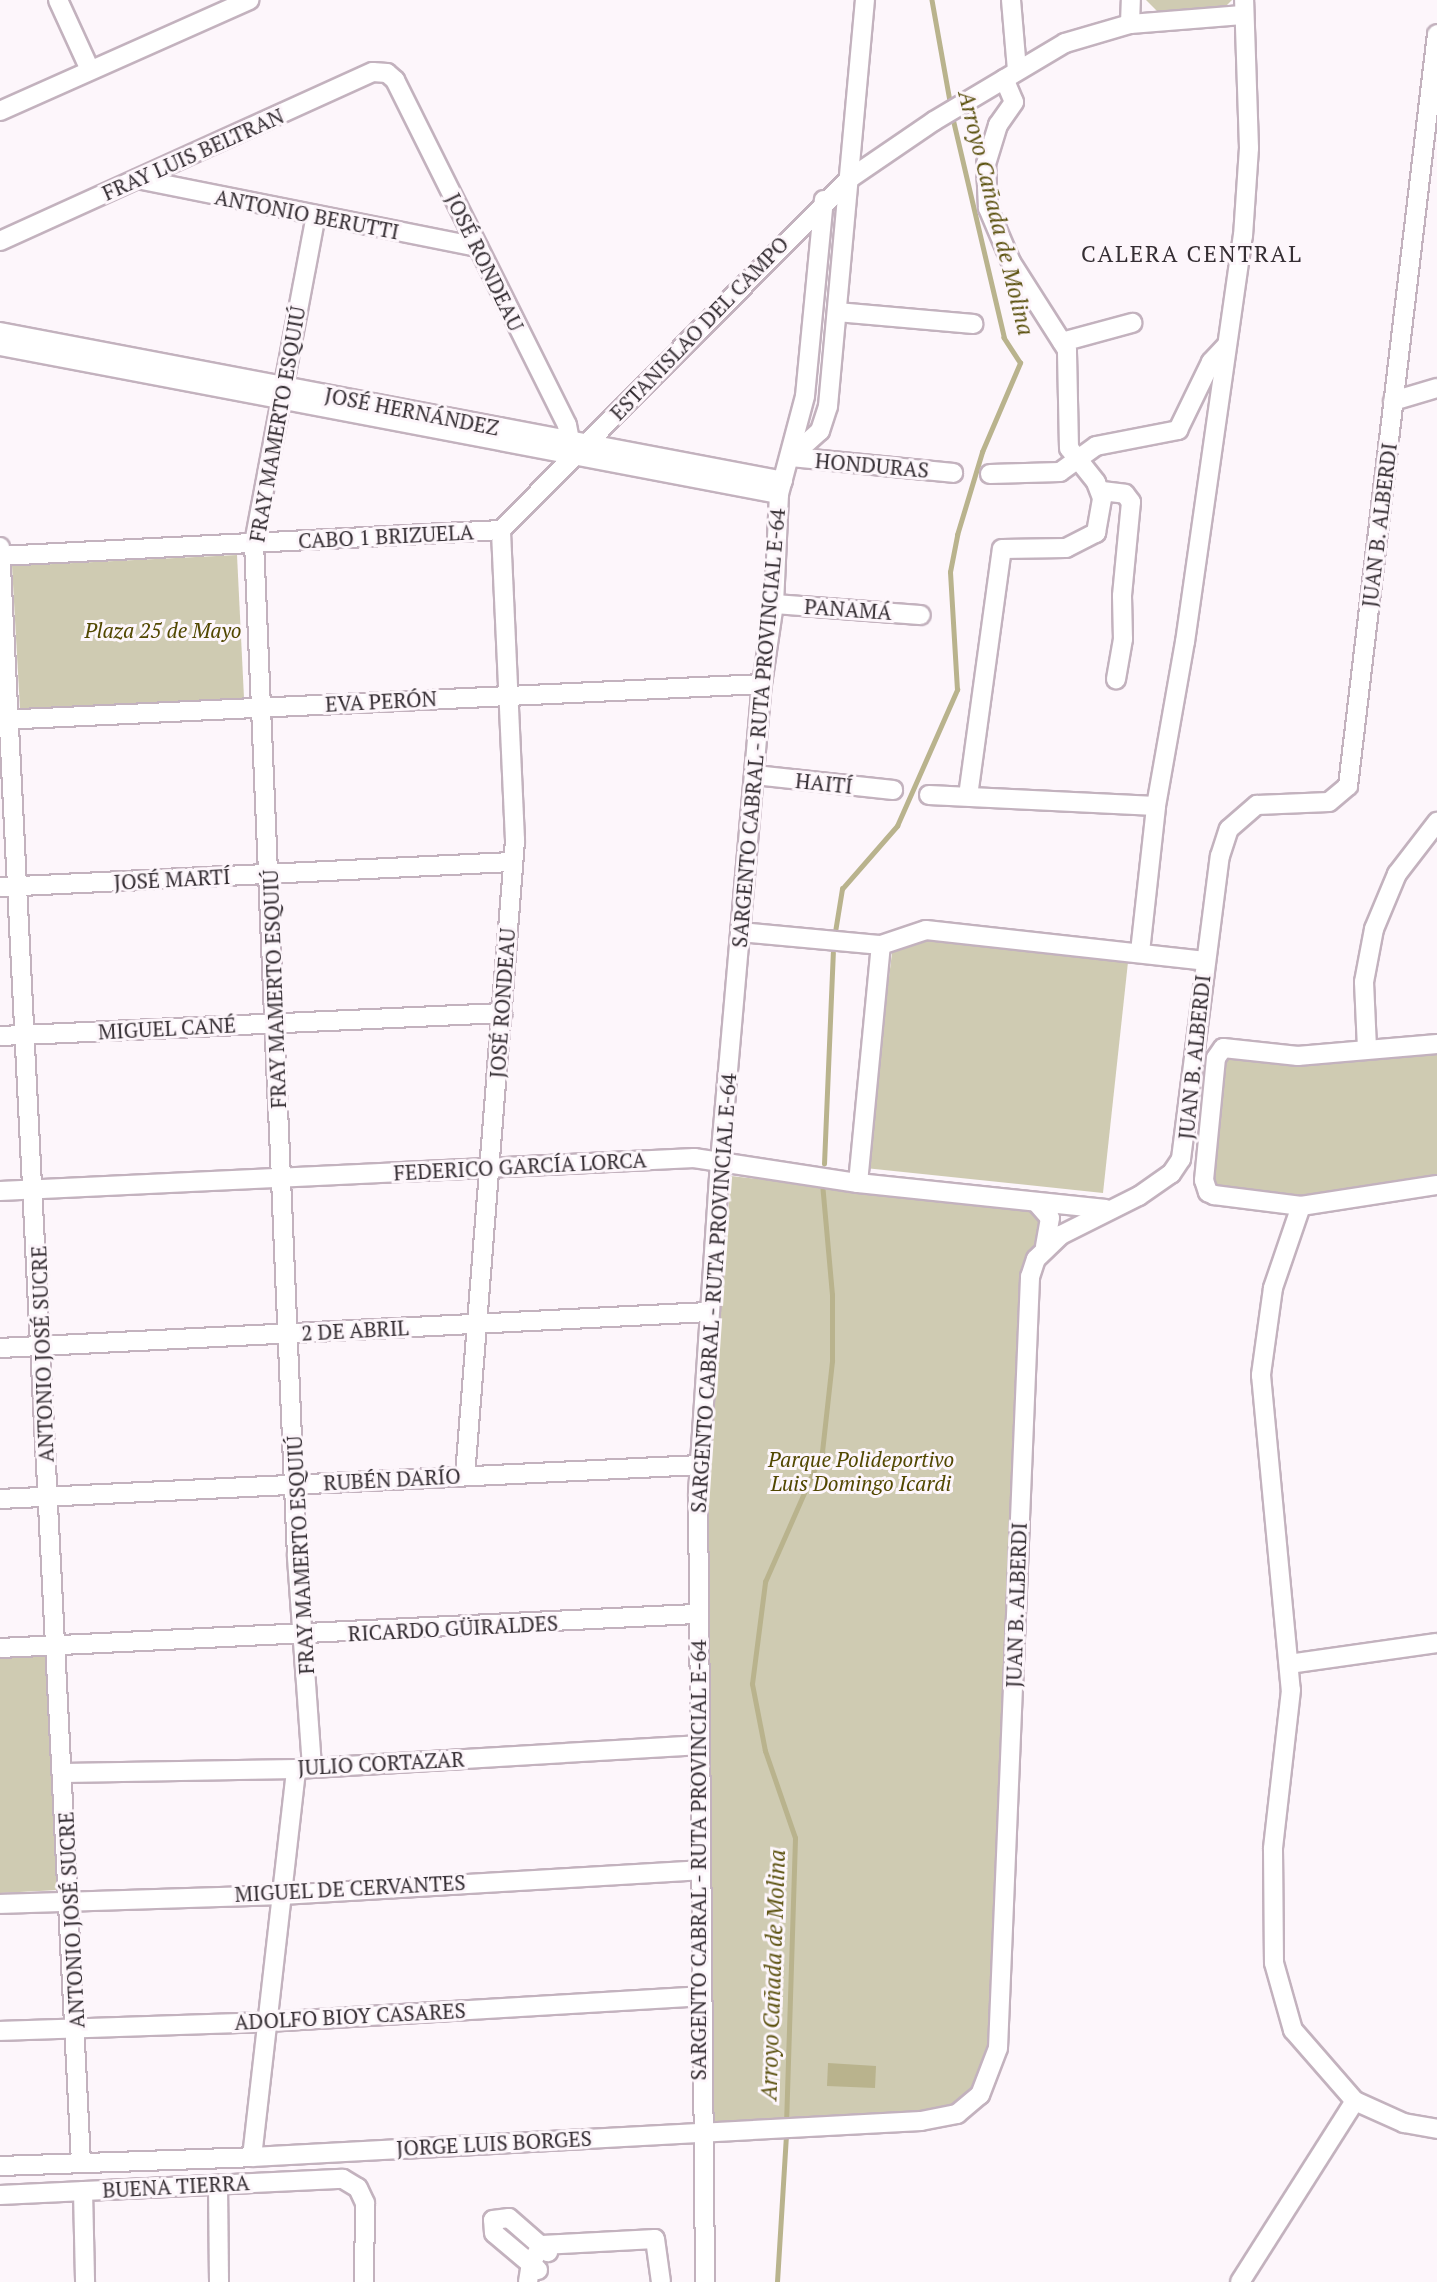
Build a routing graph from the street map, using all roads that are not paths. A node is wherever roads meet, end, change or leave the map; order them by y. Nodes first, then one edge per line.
1 (58, 0) edge
2 (248, 0) edge
3 (866, 0) edge
4 (1011, 0) edge
5 (1130, 0) edge
6 (1243, 8) edge
7 (1130, 24) junction
8 (1437, 34) edge
9 (90, 70) junction
10 (387, 73) joint
11 (1010, 75) junction
12 (0, 111) edge
13 (852, 177) junction
14 (137, 179) junction
15 (824, 200) junction
16 (316, 216) junction
17 (0, 241) edge
18 (478, 247) junction
19 (837, 312) junction
20 (1132, 323) dead end
21 (973, 324) dead end
22 (0, 332) edge
23 (1062, 342) junction
24 (0, 346) edge
25 (44, 347) junction
26 (1225, 347) junction
27 (1437, 388) edge
28 (282, 394) junction
29 (1394, 401) junction
30 (578, 448) junction
31 (791, 457) junction
32 (1077, 460) junction
33 (953, 473) dead end
34 (990, 474) dead end
35 (781, 488) junction
36 (1102, 491) junction
37 (500, 530) junction
38 (254, 543) junction
39 (1, 553) edge
40 (774, 604) junction
41 (921, 615) dead end
42 (1116, 679) dead end
43 (762, 684) junction
44 (509, 694) junction
45 (260, 707) junction
46 (5, 720) edge
47 (755, 775) junction
48 (893, 790) dead end
49 (929, 795) dead end
50 (968, 796) junction
51 (1156, 806) junction
52 (1437, 822) edge
53 (512, 862) junction
54 (270, 874) junction
55 (0, 887) edge
56 (19, 887) junction
57 (740, 932) junction
58 (881, 945) junction
59 (1140, 952) junction
60 (1205, 961) junction
61 (502, 1013) junction
62 (274, 1024) junction
63 (24, 1035) junction
64 (0, 1036) edge
65 (1437, 1044) edge
66 (1367, 1048) junction
67 (720, 1162) junction
68 (491, 1167) junction
69 (283, 1178) junction
70 (858, 1183) junction
71 (1437, 1185) edge
72 (35, 1189) junction
73 (0, 1191) edge
74 (1036, 1202) junction
75 (1301, 1206) junction
76 (1109, 1210) junction
77 (1042, 1251) junction
78 (709, 1312) junction
79 (477, 1324) junction
80 (289, 1334) junction
81 (41, 1346) junction
82 (0, 1348) edge
83 (700, 1465) junction
84 (465, 1476) junction
85 (295, 1484) junction
86 (48, 1497) junction
87 (0, 1499) edge
88 (696, 1614) junction
89 (305, 1636) junction
90 (1437, 1643) edge
91 (57, 1645) junction
92 (0, 1648) edge
93 (1289, 1664) junction
94 (697, 1745) junction
95 (304, 1768) junction
96 (64, 1773) junction
97 (699, 1870) junction
98 (282, 1895) junction
99 (71, 1902) junction
100 (0, 1904) edge
101 (700, 1996) junction
102 (268, 2022) junction
103 (76, 2026) junction
104 (0, 2031) edge
105 (980, 2095) joint
106 (1355, 2101) junction
107 (1437, 2129) edge
108 (702, 2134) junction
109 (252, 2157) junction
110 (81, 2161) junction
111 (0, 2166) edge
112 (218, 2185) junction
113 (83, 2191) junction
114 (0, 2195) edge
115 (546, 2250) junction
116 (534, 2275) edge
117 (85, 2282) edge
118 (219, 2282) edge
119 (364, 2282) edge
120 (661, 2282) edge
121 (705, 2282) edge
122 (1240, 2282) edge

1 - 9 street
2 - 9 street
3 - 13 street
4 - 11 street
5 - 7 street
6 - 7 street, ESTANISLAO DEL CAMPO
6 - 26 street
7 - 11 street, ESTANISLAO DEL CAMPO
8 - 29 street, JUAN B. ALBERDI
9 - 12 street
10 - 14 street, FRAY LUIS BELTRAN
10 - 18 street, JOSÉ RONDEAU
11 - 13 street, ESTANISLAO DEL CAMPO
11 - 23 street
13 - 15 street, ESTANISLAO DEL CAMPO
13 - 19 street
14 - 16 street, ANTONIO BERUTTI
14 - 17 street, FRAY LUIS BELTRAN
15 - 30 street, ESTANISLAO DEL CAMPO
15 - 31 street, SARGENTO CABRAL - RUTA PROVINCIAL E-64
16 - 18 street, ANTONIO BERUTTI
16 - 28 street, FRAY MAMERTO ESQUIÚ
18 - 30 street, JOSÉ RONDEAU
19 - 21 street
19 - 31 street
20 - 23 street
22 - 25 street, JOSÉ HERNÁNDEZ
23 - 32 street
24 - 25 street, JOSÉ HERNÁNDEZ
25 - 28 street, JOSÉ HERNÁNDEZ
26 - 32 street
26 - 51 street
27 - 29 street
28 - 30 street, JOSÉ HERNÁNDEZ
28 - 38 street, FRAY MAMERTO ESQUIÚ
29 - 60 street, JUAN B. ALBERDI
30 - 35 street, JOSÉ HERNÁNDEZ
30 - 37 street, CABO 1 BRIZUELA
31 - 33 street, HONDURAS
31 - 35 street, SARGENTO CABRAL - RUTA PROVINCIAL E-64
32 - 34 street
32 - 36 street
35 - 40 street, SARGENTO CABRAL - RUTA PROVINCIAL E-64
36 - 42 street
36 - 50 street
37 - 38 street, CABO 1 BRIZUELA
37 - 44 street, JOSÉ RONDEAU
38 - 39 street, CABO 1 BRIZUELA
38 - 45 street, FRAY MAMERTO ESQUIÚ
39 - 46 street, ANTONIO JOSÉ SUCRE
40 - 41 street, PANAMÁ
40 - 43 street, SARGENTO CABRAL - RUTA PROVINCIAL E-64
43 - 44 street, EVA PERÓN
43 - 47 street, SARGENTO CABRAL - RUTA PROVINCIAL E-64
44 - 45 street, EVA PERÓN
44 - 53 street, JOSÉ RONDEAU
45 - 46 street, EVA PERÓN
45 - 54 street, FRAY MAMERTO ESQUIÚ
46 - 56 street, ANTONIO JOSÉ SUCRE
47 - 48 street, HAITÍ
47 - 57 street, SARGENTO CABRAL - RUTA PROVINCIAL E-64
49 - 50 street
50 - 51 street
51 - 59 street
52 - 66 street
53 - 54 street, JOSÉ MARTÍ
53 - 61 street, JOSÉ RONDEAU
54 - 56 street, JOSÉ MARTÍ
54 - 62 street, FRAY MAMERTO ESQUIÚ
55 - 56 street, JOSÉ MARTÍ
56 - 63 street, ANTONIO JOSÉ SUCRE
57 - 58 street
57 - 67 street, SARGENTO CABRAL - RUTA PROVINCIAL E-64
58 - 59 street
58 - 70 street
59 - 60 street
60 - 76 street, JUAN B. ALBERDI
61 - 62 street, MIGUEL CANÉ
61 - 68 street, JOSÉ RONDEAU
62 - 63 street, MIGUEL CANÉ
62 - 69 street, FRAY MAMERTO ESQUIÚ
63 - 64 street, MIGUEL CANÉ
63 - 72 street, ANTONIO JOSÉ SUCRE
65 - 66 street
66 - 75 street
67 - 68 street, FEDERICO GARCÍA LORCA
67 - 70 street, FEDERICO GARCÍA LORCA
67 - 78 street, SARGENTO CABRAL - RUTA PROVINCIAL E-64
68 - 69 street, FEDERICO GARCÍA LORCA
68 - 79 street, JOSÉ RONDEAU
69 - 72 street, FEDERICO GARCÍA LORCA
69 - 80 street, FRAY MAMERTO ESQUIÚ
70 - 74 street, FEDERICO GARCÍA LORCA
71 - 75 street
72 - 73 street, FEDERICO GARCÍA LORCA
72 - 81 street, ANTONIO JOSÉ SUCRE
74 - 76 street, FEDERICO GARCÍA LORCA
74 - 77 street
75 - 93 street
76 - 77 street, JUAN B. ALBERDI
77 - 105 street, JUAN B. ALBERDI
78 - 79 street, 2 DE ABRIL
78 - 83 street, SARGENTO CABRAL - RUTA PROVINCIAL E-64
79 - 80 street, 2 DE ABRIL
79 - 84 street, JOSÉ RONDEAU
80 - 81 street, 2 DE ABRIL
80 - 85 street, FRAY MAMERTO ESQUIÚ
81 - 82 street, 2 DE ABRIL
81 - 86 street, ANTONIO JOSÉ SUCRE
83 - 84 street, RUBÉN DARÍO
83 - 88 street, SARGENTO CABRAL - RUTA PROVINCIAL E-64
84 - 85 street, RUBÉN DARÍO
85 - 86 street, RUBÉN DARÍO
85 - 89 street, FRAY MAMERTO ESQUIÚ
86 - 87 street, RUBÉN DARÍO
86 - 91 street, ANTONIO JOSÉ SUCRE
88 - 89 street, RICARDO GÜIRALDES
88 - 94 street, SARGENTO CABRAL - RUTA PROVINCIAL E-64
89 - 91 street, RICARDO GÜIRALDES
89 - 95 street, FRAY MAMERTO ESQUIÚ
90 - 93 street
91 - 92 street, RICARDO GÜIRALDES
91 - 96 street, ANTONIO JOSÉ SUCRE
93 - 106 street
94 - 95 street, JULIO CORTAZAR
94 - 97 street, SARGENTO CABRAL - RUTA PROVINCIAL E-64
95 - 96 street, JULIO CORTAZAR
95 - 98 street, FRAY MAMERTO ESQUIÚ
96 - 99 street, ANTONIO JOSÉ SUCRE
97 - 98 street, MIGUEL DE CERVANTES
97 - 101 street, SARGENTO CABRAL - RUTA PROVINCIAL E-64
98 - 99 street, MIGUEL DE CERVANTES
98 - 102 street, FRAY MAMERTO ESQUIÚ
99 - 100 street, MIGUEL DE CERVANTES
99 - 103 street, ANTONIO JOSÉ SUCRE
101 - 102 street, ADOLFO BIOY CASARES
101 - 108 street, SARGENTO CABRAL - RUTA PROVINCIAL E-64
102 - 103 street, ADOLFO BIOY CASARES
102 - 109 street, FRAY MAMERTO ESQUIÚ
103 - 104 street, ADOLFO BIOY CASARES
103 - 110 street, ANTONIO JOSÉ SUCRE
105 - 108 street, JORGE LUIS BORGES
106 - 107 street
106 - 122 street
108 - 109 street, JORGE LUIS BORGES
108 - 121 street, SARGENTO CABRAL - RUTA PROVINCIAL E-64
109 - 110 street, JORGE LUIS BORGES
110 - 111 street, JORGE LUIS BORGES
112 - 113 street, BUENA TIERRA
112 - 118 street
112 - 119 street, BUENA TIERRA
113 - 114 street, BUENA TIERRA
113 - 117 street
115 - 116 street
115 - 116 street
115 - 120 street

